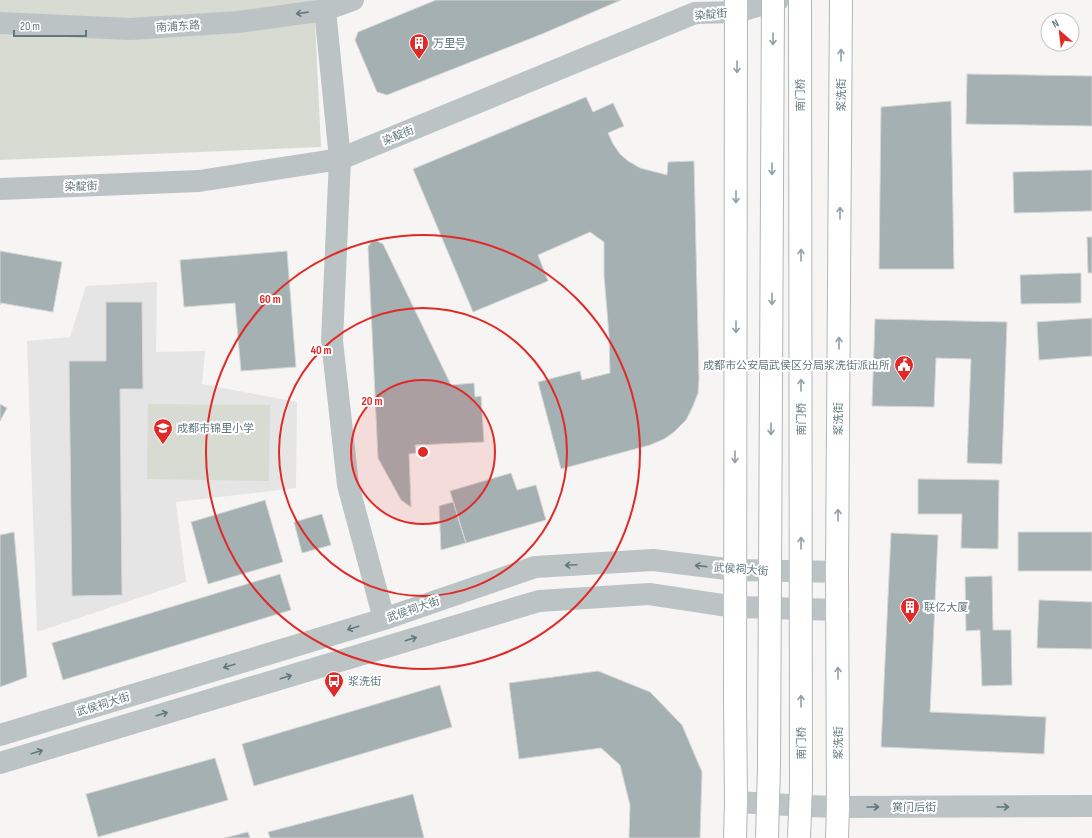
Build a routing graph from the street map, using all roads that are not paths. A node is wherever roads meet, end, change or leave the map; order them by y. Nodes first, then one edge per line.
1 (353, 0) edge
2 (773, 0) edge
3 (778, 0) edge
4 (800, 0) edge
5 (841, 0) edge
6 (737, 6) edge
7 (325, 10) junction
8 (0, 23) edge
9 (340, 159) junction
10 (0, 189) edge
11 (735, 570) junction
12 (837, 572) junction
13 (735, 607) junction
14 (838, 610) junction
15 (384, 619) junction
16 (0, 735) edge
17 (0, 763) edge
18 (736, 802) junction
19 (1092, 806) edge
20 (838, 807) junction
21 (735, 838) edge
22 (767, 838) edge
23 (799, 838) edge
24 (837, 838) edge

1 - 7 street, 南浦东路
2 -> 22 main road, bridge
3 - 6 street, 染靛街
23 -> 4 main road, 南门桥, bridge
12 -> 5 main road, 浆洗街
6 - 9 street, 染靛街
6 -> 11 main road
7 -> 8 street, 南浦东路
7 - 9 street
9 - 10 street, 染靛街
9 - 15 street
11 - 12 street, 武侯祠大街
11 - 13 main road
11 -> 15 street, 武侯祠大街
12 - 14 main road, 浆洗街
13 - 14 street
17 -> 13 street
13 - 18 main road
20 -> 14 main road, 浆洗街
15 -> 16 street, 武侯祠大街
18 - 20 street, 黉门后街
18 - 21 main road
20 -> 19 street, 黉门后街
20 - 24 main road, 浆洗街

